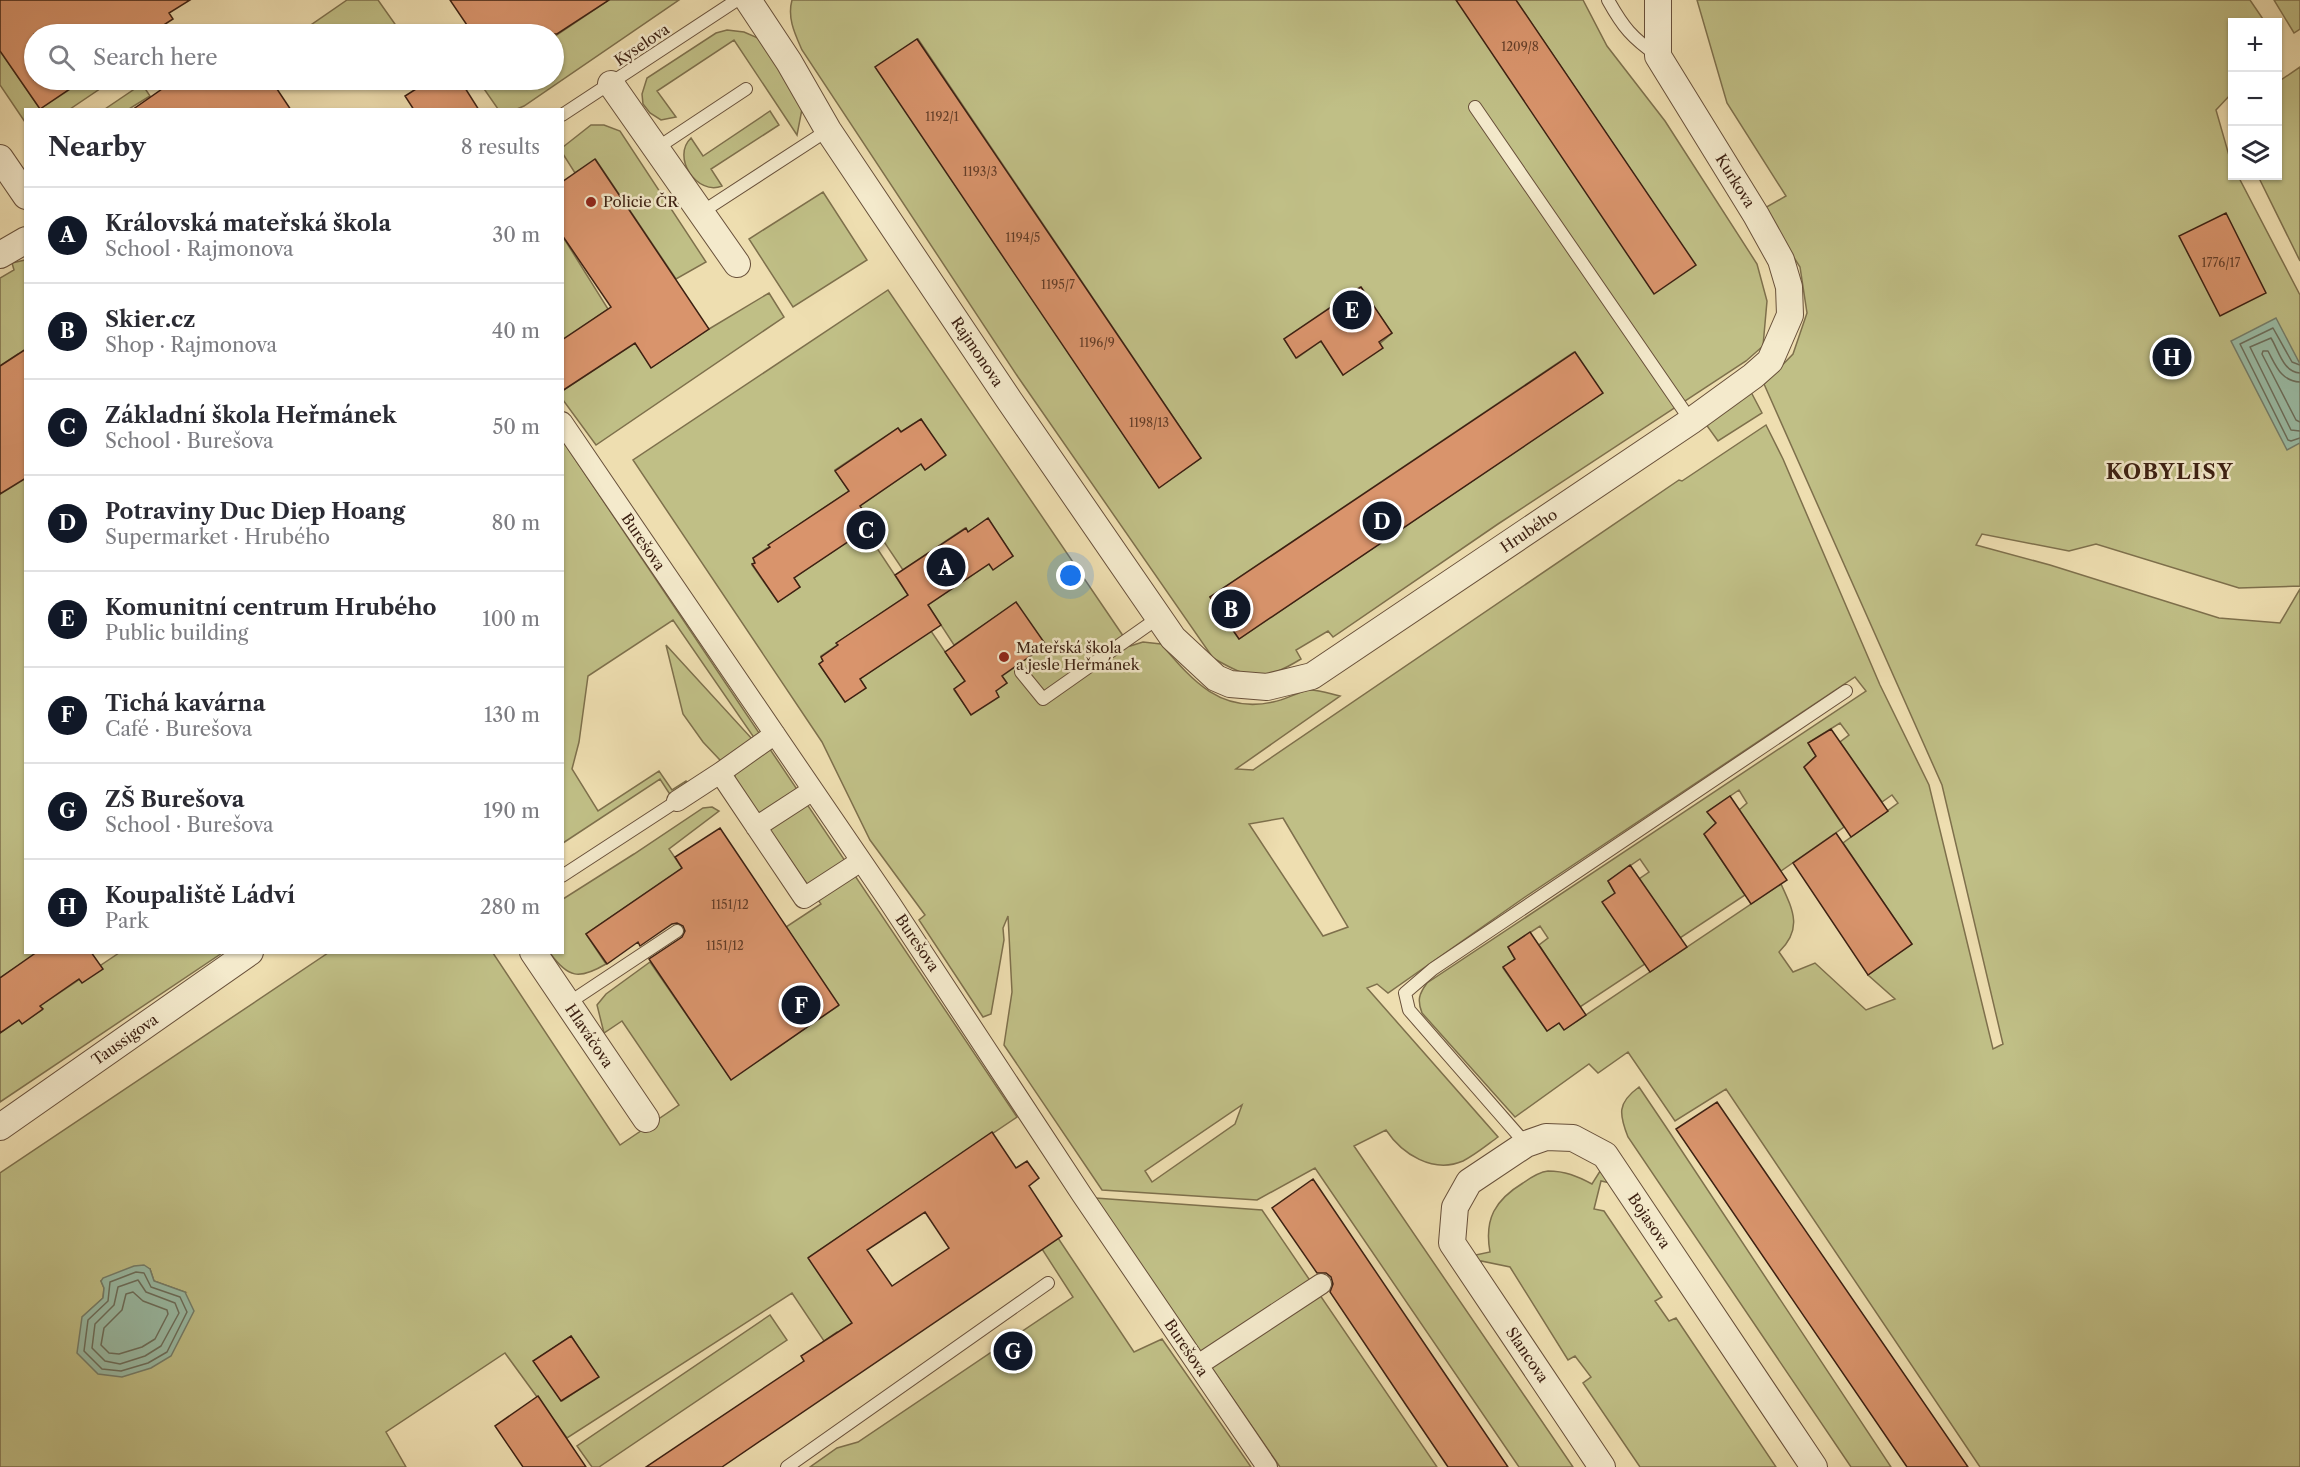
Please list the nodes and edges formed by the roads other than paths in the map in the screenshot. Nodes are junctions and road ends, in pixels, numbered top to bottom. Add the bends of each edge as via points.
1 (737, 0) edge
2 (748, 0) edge
3 (1608, 0) edge
4 (1658, 0) edge
5 (1658, 56) junction
6 (611, 84) junction
7 (746, 89) dead end
8 (1475, 107) dead end
9 (564, 114) edge
10 (828, 130) junction
11 (657, 148) junction
12 (0, 158) edge
13 (24, 193) edge
14 (702, 212) junction
15 (24, 241) edge
16 (0, 255) edge
17 (737, 264) dead end
18 (1790, 315) joint
19 (1691, 421) junction
20 (564, 425) edge
21 (1158, 618) junction
22 (1021, 672) dead end
23 (1230, 684) joint
24 (1846, 692) dead end
25 (775, 734) junction
26 (720, 773) junction
27 (813, 790) junction
28 (677, 801) joint
29 (756, 827) junction
30 (861, 861) junction
31 (564, 875) edge
32 (677, 931) dead end
33 (247, 954) edge
34 (534, 954) edge
35 (567, 1004) junction
36 (646, 1119) dead end
37 (0, 1127) edge
38 (1526, 1144) junction
39 (1452, 1243) joint
40 (1048, 1283) dead end
41 (1321, 1284) dead end
42 (1198, 1365) junction
43 (787, 1467) edge
44 (1267, 1467) edge
45 (1602, 1467) edge
46 (1814, 1467) edge

1 - 6 lane, Kyselova
2 - 10 street, Rajmonova
3 - 5 lane, Kurkova via 1636,41
4 - 5 street
5 - 18 street, Kurkova via 1781,260 1789,287
6 - 9 lane, Kyselova
6 - 11 street
7 - 11 lane
8 - 19 lane
10 - 14 lane
10 - 21 street, Rajmonova
11 - 14 street
12 - 13 street
14 - 17 street
15 - 16 street
18 - 19 street, Hrubého via 1770,361
19 - 23 street, Hrubého via 1312,676 1267,687
20 - 25 street, Burešova
21 - 22 lane via 1042,699
21 - 23 street, Rajmonova via 1207,670
24 - 38 lane via 1433,969 1405,993 1409,1010
25 - 26 street
25 - 27 street, Burešova
26 - 28 street
26 - 29 street
27 - 29 street
27 - 30 street, Burešova
28 - 31 lane
29 - 30 street via 804,898
30 - 42 street, Burešova
32 - 35 lane
33 - 37 street, Taussigova
34 - 35 street, Hlaváčova
35 - 36 street, Hlaváčova
38 - 39 street, Bojasova via 1469,1182 1455,1207
38 - 46 street, Bojasova via 1546,1137 1573,1138 1605,1155
39 - 45 street, Slancova
40 - 43 lane
41 - 42 street
42 - 44 street, Burešova

